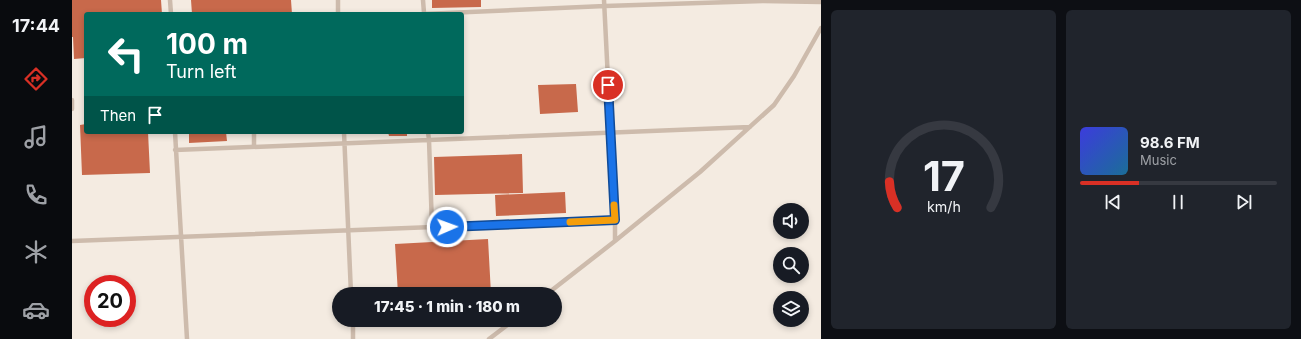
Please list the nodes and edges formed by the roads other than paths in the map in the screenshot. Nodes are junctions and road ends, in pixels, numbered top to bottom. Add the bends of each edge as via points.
1 (170, 0) edge
2 (338, 0) edge
3 (423, 0) edge
4 (604, 0) edge
5 (763, 1) edge
6 (821, 2) edge
7 (605, 6) junction
8 (171, 12) edge
9 (338, 12) edge
10 (424, 12) edge
11 (464, 12) edge
12 (821, 28) edge
13 (72, 100) edge
14 (72, 109) edge
15 (750, 127) junction
16 (610, 133) junction
17 (175, 134) edge
18 (254, 134) edge
19 (344, 134) edge
20 (428, 134) edge
21 (429, 140) junction
22 (344, 143) junction
23 (254, 147) junction
24 (175, 150) junction
25 (615, 220) junction
26 (432, 227) junction
27 (348, 230) junction
28 (181, 237) junction
29 (72, 241) edge
30 (615, 241) junction
31 (351, 287) edge
32 (556, 287) edge
33 (352, 327) edge
34 (505, 327) edge
35 (187, 339) edge
36 (353, 339) edge
37 (489, 339) edge

1 - 8 lane
2 - 9 lane
3 - 10 lane
4 - 7 lane
5 - 6 lane
5 - 7 lane
7 - 11 lane
7 - 16 lane
12 - 15 lane via 774,105
13 - 14 lane
15 - 16 lane
15 - 30 lane via 700,172
16 - 21 lane
16 - 25 lane
17 - 24 lane
18 - 23 lane
19 - 22 lane
20 - 21 lane
21 - 22 lane
21 - 26 lane
22 - 23 lane
22 - 27 lane
23 - 24 lane
24 - 28 lane
25 - 26 lane
25 - 30 lane
26 - 27 lane
27 - 28 lane
27 - 31 lane
28 - 29 lane
28 - 35 lane
30 - 32 lane
33 - 36 lane
34 - 37 lane

